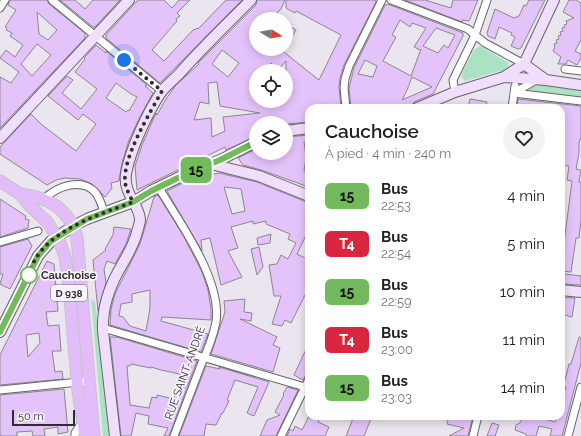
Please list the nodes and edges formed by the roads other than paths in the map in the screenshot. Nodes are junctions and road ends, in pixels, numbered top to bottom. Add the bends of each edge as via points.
1 (5, 0) edge
2 (52, 0) edge
3 (129, 0) edge
4 (251, 0) edge
5 (382, 0) edge
6 (391, 0) edge
7 (488, 0) edge
8 (554, 0) edge
9 (0, 8) edge
10 (475, 35) junction
11 (95, 37) junction
12 (524, 64) junction
13 (565, 69) dead end
14 (581, 71) edge
15 (504, 77) junction
16 (541, 80) junction
17 (581, 86) edge
18 (514, 90) junction
19 (162, 91) junction
20 (455, 92) junction
21 (581, 101) edge
22 (346, 104) edge
23 (426, 104) edge
24 (512, 104) edge
25 (305, 129) edge
26 (293, 130) edge
27 (0, 138) edge
28 (249, 145) edge
29 (211, 164) junction
30 (0, 182) edge
31 (159, 188) junction
32 (20, 194) junction
33 (305, 194) edge
34 (44, 199) junction
35 (133, 202) junction
36 (104, 212) junction
37 (38, 231) dead end
38 (65, 231) junction
39 (0, 242) edge
40 (565, 290) edge
41 (581, 292) edge
42 (103, 328) junction
43 (0, 332) edge
44 (204, 357) junction
45 (89, 381) junction
46 (77, 382) junction
47 (305, 387) joint
48 (581, 387) edge
49 (0, 390) edge
50 (477, 420) edge
51 (78, 435) edge
52 (94, 436) edge
53 (115, 436) edge
54 (174, 436) edge
55 (281, 436) edge
56 (473, 436) edge
57 (568, 436) edge

1 - 9 street
2 - 11 street
3 - 11 street
4 - 19 street
5 - 22 street via 349,66 344,88
6 - 10 street via 468,29
7 - 10 street
8 - 12 street
10 - 12 street
10 - 20 street via 452,80
11 - 19 street
11 - 27 street
12 - 15 street
12 - 16 street
13 - 14 street
15 - 16 street
15 - 20 street
16 - 17 street
16 - 18 street
18 - 21 street
18 - 24 street
19 - 35 street via 145,121 128,162 125,180
20 - 23 street
25 - 26 street
28 - 29 street
29 - 31 street
29 - 33 street via 259,176
30 - 32 main road, D 938
31 - 35 street
31 - 44 street, RUE SAINT-ANDRÉ via 208,272 211,282 216,323
32 - 34 main road, D 938
32 - 38 main road, D 938 via 48,223
34 - 36 street via 61,187 83,186 95,193
34 - 38 main road, D 938 via 62,211
35 - 36 street
35 - 42 street via 140,220 127,257 111,288 103,315
36 - 38 street
37 - 39 street
38 - 43 street via 38,256
38 - 45 main road, D 938 via 77,237
38 - 46 main road, D 938 via 65,257
40 - 41 street
42 - 44 street
42 - 53 street
44 - 47 street
44 - 54 street, RUE SAINT-ANDRÉ
45 - 46 street
45 - 52 main road, D 938
46 - 49 street
46 - 51 main road, D 938 via 83,420
47 - 55 street
48 - 57 street
50 - 56 street

